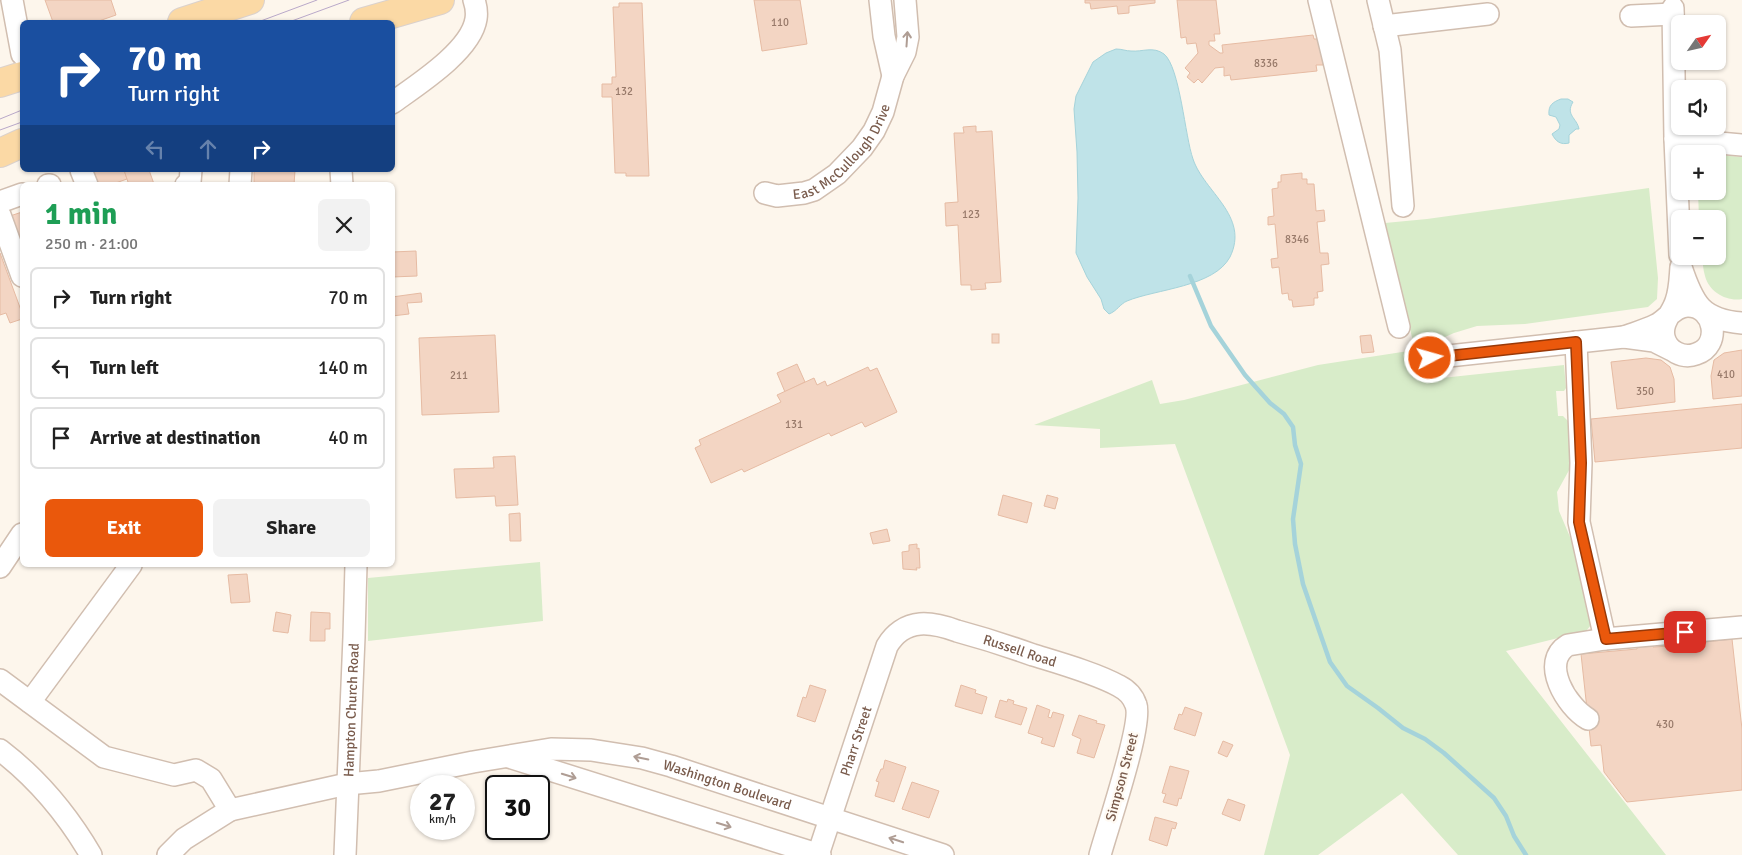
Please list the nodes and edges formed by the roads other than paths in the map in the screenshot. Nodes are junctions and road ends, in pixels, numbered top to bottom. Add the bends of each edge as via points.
1 (12, 0) edge
2 (250, 0) edge
3 (440, 0) edge
4 (474, 0) edge
5 (880, 0) edge
6 (905, 0) edge
7 (1319, 0) edge
8 (1378, 0) edge
9 (1673, 6) edge
10 (1488, 14) dead end
11 (1631, 16) dead end
12 (188, 20) edge
13 (371, 20) edge
14 (1384, 26) junction
15 (20, 43) edge
16 (892, 76) junction
17 (20, 77) edge
18 (0, 83) edge
19 (395, 101) edge
20 (1675, 138) junction
21 (20, 144) edge
22 (1742, 145) edge
23 (0, 153) edge
24 (765, 193) dead end
25 (20, 195) edge
26 (0, 202) edge
27 (1403, 206) dead end
28 (1678, 210) edge
29 (0, 215) edge
30 (1680, 265) edge
31 (1682, 265) edge
32 (20, 270) edge
33 (1703, 311) junction
34 (1668, 316) junction
35 (1742, 323) edge
36 (1399, 327) dead end
37 (1742, 328) edge
38 (1624, 337) junction
39 (1576, 342) junction
40 (1706, 348) junction
41 (1672, 350) junction
42 (1430, 358) dead end
43 (20, 537) edge
44 (2, 562) edge
45 (130, 567) edge
46 (356, 567) edge
47 (1742, 627) edge
48 (900, 632) joint
49 (1742, 637) edge
50 (1606, 639) junction
51 (1742, 642) edge
52 (0, 680) edge
53 (1133, 699) joint
54 (30, 702) junction
55 (1588, 719) dead end
56 (0, 750) edge
57 (506, 756) junction
58 (347, 784) junction
59 (230, 810) junction
60 (831, 818) junction
61 (91, 855) edge
62 (168, 855) edge
63 (344, 855) edge
64 (819, 855) edge
65 (942, 855) edge
66 (1100, 855) edge

1 - 15 street
2 - 12 main road
3 - 13 main road
4 - 19 street via 476,17 473,29 457,51 440,68
5 - 16 street, East McCullough Drive
16 -> 6 street, East McCullough Drive via 907,45
7 - 36 street
8 - 14 street
9 - 11 street
9 - 20 street
10 - 14 street
14 - 27 street via 1390,50
16 - 24 street, East McCullough Drive via 883,112 874,131 848,164 814,190 777,196
17 - 18 main road
20 - 22 street
20 - 28 street
21 - 23 main road
25 - 26 street
29 - 32 street
30 - 34 street via 1677,297
31 - 33 street via 1690,292
33 - 34 street via 1685,306
33 - 35 street via 1715,319
33 - 40 street via 1713,328
34 - 38 street via 1656,325
34 - 41 street via 1663,335
37 - 40 street via 1720,336
38 - 39 street
38 - 41 street via 1654,341
39 - 42 street
39 - 50 street via 1581,463 1579,522
40 - 41 street via 1692,356
43 - 44 street
45 - 54 street
46 - 58 street, Hampton Church Road
47 - 50 street
48 - 53 street, Russell Road via 909,626 924,624 976,636 1114,683
48 - 60 street, Pharr Street via 887,646
49 - 51 street
50 - 55 street via 1568,645 1556,656 1555,668 1561,688 1575,709
52 - 54 street
53 - 66 street, Simpson Street via 1138,717
54 - 59 street via 104,757 174,775 196,770 212,779
56 - 61 street via 48,795
57 - 58 street, Washington Boulevard via 379,781
60 -> 57 street, Washington Boulevard via 642,758 566,748
57 -> 64 street, Washington Boulevard
58 - 59 street, Washington Boulevard
58 - 63 street, Hampton Church Road
59 - 62 street, Washington Boulevard via 184,839
60 - 64 street, Pharr Street
65 -> 60 street, Washington Boulevard

